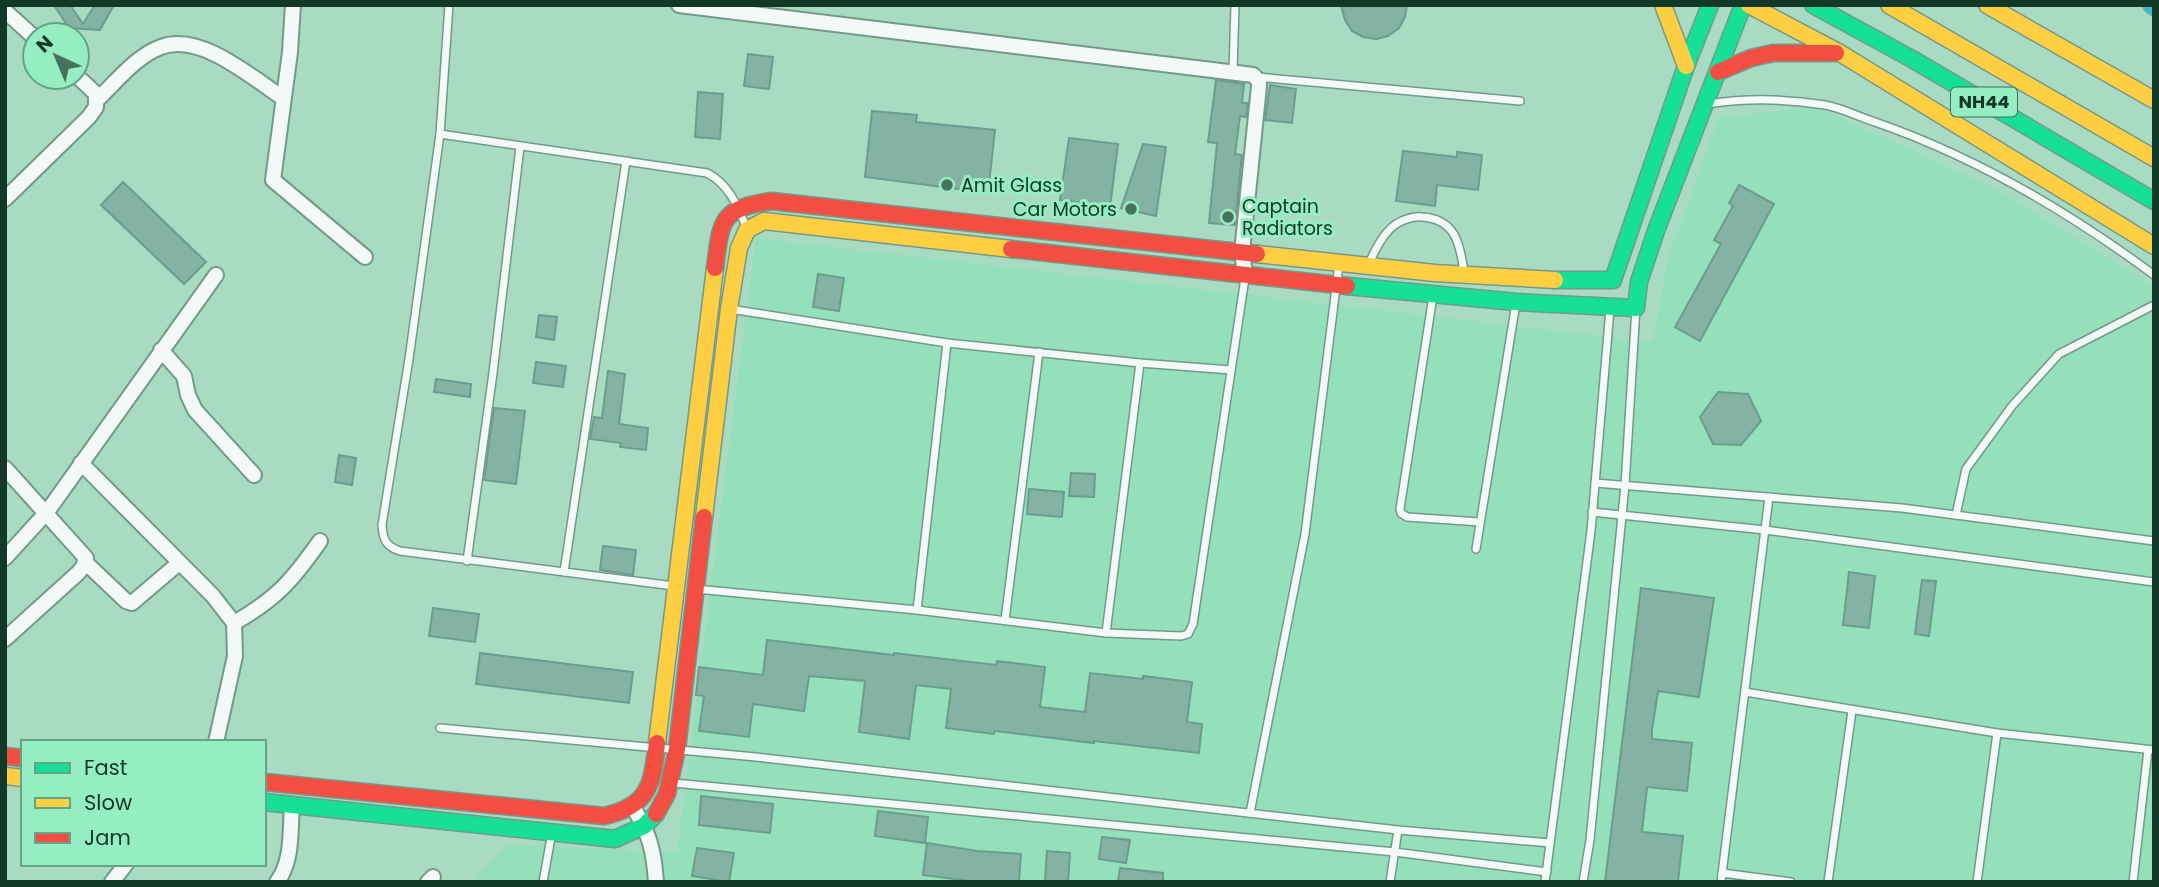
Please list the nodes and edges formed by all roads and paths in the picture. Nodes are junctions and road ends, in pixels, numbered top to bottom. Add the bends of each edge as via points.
1 (293, 5) edge
2 (449, 5) edge
3 (679, 5) edge
4 (1235, 5) edge
5 (1663, 5) edge
6 (1710, 5) edge
7 (1743, 5) edge
8 (1748, 5) edge
9 (1812, 5) edge
10 (1888, 5) edge
11 (1987, 5) edge
12 (5, 11) edge
13 (21, 25) edge
14 (1840, 53) junction
15 (1686, 66) junction
16 (1233, 71) junction
17 (1718, 72) junction
18 (1256, 77) junction
19 (91, 89) edge
20 (283, 97) junction
21 (97, 99) junction
22 (2154, 100) edge
23 (1520, 101) dead end
24 (1706, 104) junction
25 (440, 134) junction
26 (520, 147) junction
27 (2154, 158) edge
28 (626, 161) junction
29 (5, 199) edge
30 (2154, 201) edge
31 (738, 206) junction
32 (747, 230) junction
33 (2154, 246) edge
34 (1242, 252) junction
35 (365, 257) dead end
36 (1339, 263) junction
37 (1367, 266) junction
38 (1435, 273) junction
39 (1245, 274) junction
40 (1464, 274) junction
41 (215, 275) dead end
42 (2154, 275) edge
43 (1613, 281) junction
44 (1639, 282) junction
45 (1337, 285) junction
46 (1433, 294) junction
47 (1516, 302) junction
48 (2154, 304) edge
49 (1610, 306) junction
50 (1636, 308) junction
51 (729, 309) junction
52 (947, 343) junction
53 (161, 350) junction
54 (1039, 352) junction
55 (1140, 363) junction
56 (1231, 370) junction
57 (81, 463) junction
58 (5, 468) edge
59 (254, 475) dead end
60 (1595, 483) junction
61 (1625, 485) junction
62 (1769, 497) junction
63 (47, 512) junction
64 (1592, 512) junction
65 (1622, 515) junction
66 (1956, 515) junction
67 (1480, 522) junction
68 (1765, 530) junction
69 (320, 541) dead end
70 (2154, 541) edge
71 (1476, 549) dead end
72 (5, 558) edge
73 (467, 561) junction
74 (85, 562) junction
75 (180, 563) junction
76 (564, 572) junction
77 (2154, 582) edge
78 (676, 586) junction
79 (696, 589) junction
80 (917, 610) junction
81 (1005, 620) junction
82 (234, 623) junction
83 (1106, 633) junction
84 (5, 639) edge
85 (1745, 692) junction
86 (1852, 711) junction
87 (440, 728) dead end
88 (1997, 733) junction
89 (216, 740) edge
90 (656, 747) junction
91 (677, 749) junction
92 (2151, 750) edge
93 (652, 781) junction
94 (266, 782) edge
95 (672, 783) junction
96 (266, 803) edge
97 (292, 805) junction
98 (632, 806) junction
99 (1250, 813) junction
100 (646, 826) junction
101 (1398, 830) junction
102 (552, 832) junction
103 (1550, 844) junction
104 (1395, 852) junction
105 (124, 866) edge
106 (1547, 872) junction
107 (1722, 873) junction
108 (112, 882) edge
109 (277, 882) edge
110 (543, 882) edge
111 (656, 882) edge
112 (1390, 882) edge
113 (1545, 882) edge
114 (1583, 882) edge
115 (1721, 882) edge
116 (1791, 882) edge
117 (1828, 882) edge
118 (1977, 882) edge
119 (2133, 882) edge

1 - 20 street
2 - 25 lane
3 - 16 street
4 - 16 lane
5 - 15 main road
6 - 15 main road
7 - 17 main road
8 - 14 main road
9 - 30 main road, NH44
10 - 27 main road, NH44
11 - 22 main road
12 - 13 street
14 - 17 main road via 1773,53
14 - 33 main road
15 - 43 main road
16 - 18 street
17 - 24 main road
18 - 23 lane
18 - 34 street via 1259,86
19 - 21 street
20 - 21 street via 221,57 179,43 146,55
20 - 35 street via 274,180
21 - 29 street via 89,117
24 - 42 lane via 1733,100 1826,106 1910,134 2071,216
24 - 44 main road via 1686,147
25 - 26 lane
25 - 73 lane via 383,534 390,548
26 - 28 lane
26 - 73 lane
28 - 31 lane via 706,173 724,185
28 - 76 lane
31 - 32 lane
31 - 34 main road via 771,201
31 - 78 main road via 725,217 718,244
32 - 39 main road via 764,220
32 - 51 main road via 739,248
34 - 36 main road
34 - 39 street
36 - 37 main road
36 - 45 lane
37 - 38 main road
37 - 40 lane via 1378,243 1396,225 1415,216 1437,218 1452,230 1461,249
38 - 40 main road
38 - 46 lane
39 - 45 main road
39 - 56 lane
40 - 43 main road
41 - 53 street
43 - 44 main road
43 - 49 main road
44 - 50 main road
45 - 46 main road
45 - 99 lane via 1304,534
46 - 47 main road
46 - 67 lane via 1400,509 1407,517
47 - 49 main road
47 - 67 lane
48 - 66 lane via 2059,354 2012,406 1966,468
49 - 50 main road
49 - 60 lane
50 - 61 lane
51 - 52 lane
51 - 79 main road
52 - 54 lane
52 - 80 lane
53 - 57 street
53 - 59 street via 184,376 195,411
54 - 55 lane
54 - 81 lane
55 - 56 lane
55 - 83 lane
56 - 83 lane via 1191,630 1181,636
57 - 63 street
57 - 75 street
58 - 63 street
60 - 61 lane
60 - 64 lane
61 - 62 lane
61 - 65 lane
62 - 66 lane
62 - 68 lane
63 - 72 street
63 - 74 street via 84,554
64 - 65 lane
64 - 103 lane
65 - 68 lane
65 - 114 lane
66 - 70 lane
67 - 71 lane
68 - 77 lane
68 - 85 lane
69 - 82 street via 278,594
73 - 76 lane
74 - 75 street via 132,603
74 - 84 street
75 - 82 street
76 - 78 lane
78 - 79 lane
78 - 90 main road
79 - 80 lane
79 - 91 main road
80 - 81 lane
81 - 83 lane
82 - 89 street via 234,656
85 - 86 lane
85 - 107 lane
86 - 88 lane
86 - 117 lane
87 - 90 lane
88 - 92 lane
88 - 118 lane
90 - 91 lane
90 - 93 main road
91 - 95 main road
91 - 99 lane
92 - 119 lane
93 - 95 lane
93 - 98 main road
94 - 98 main road via 604,816
95 - 100 main road via 661,810
95 - 104 lane
96 - 97 main road
97 - 102 main road
97 - 109 street via 288,859
98 - 100 street
99 - 101 lane
100 - 102 main road via 615,839
100 - 111 street
101 - 103 lane
101 - 104 lane
102 - 110 lane
103 - 106 lane
104 - 106 lane
104 - 112 lane
105 - 108 street
106 - 113 lane
107 - 115 lane
107 - 116 lane

